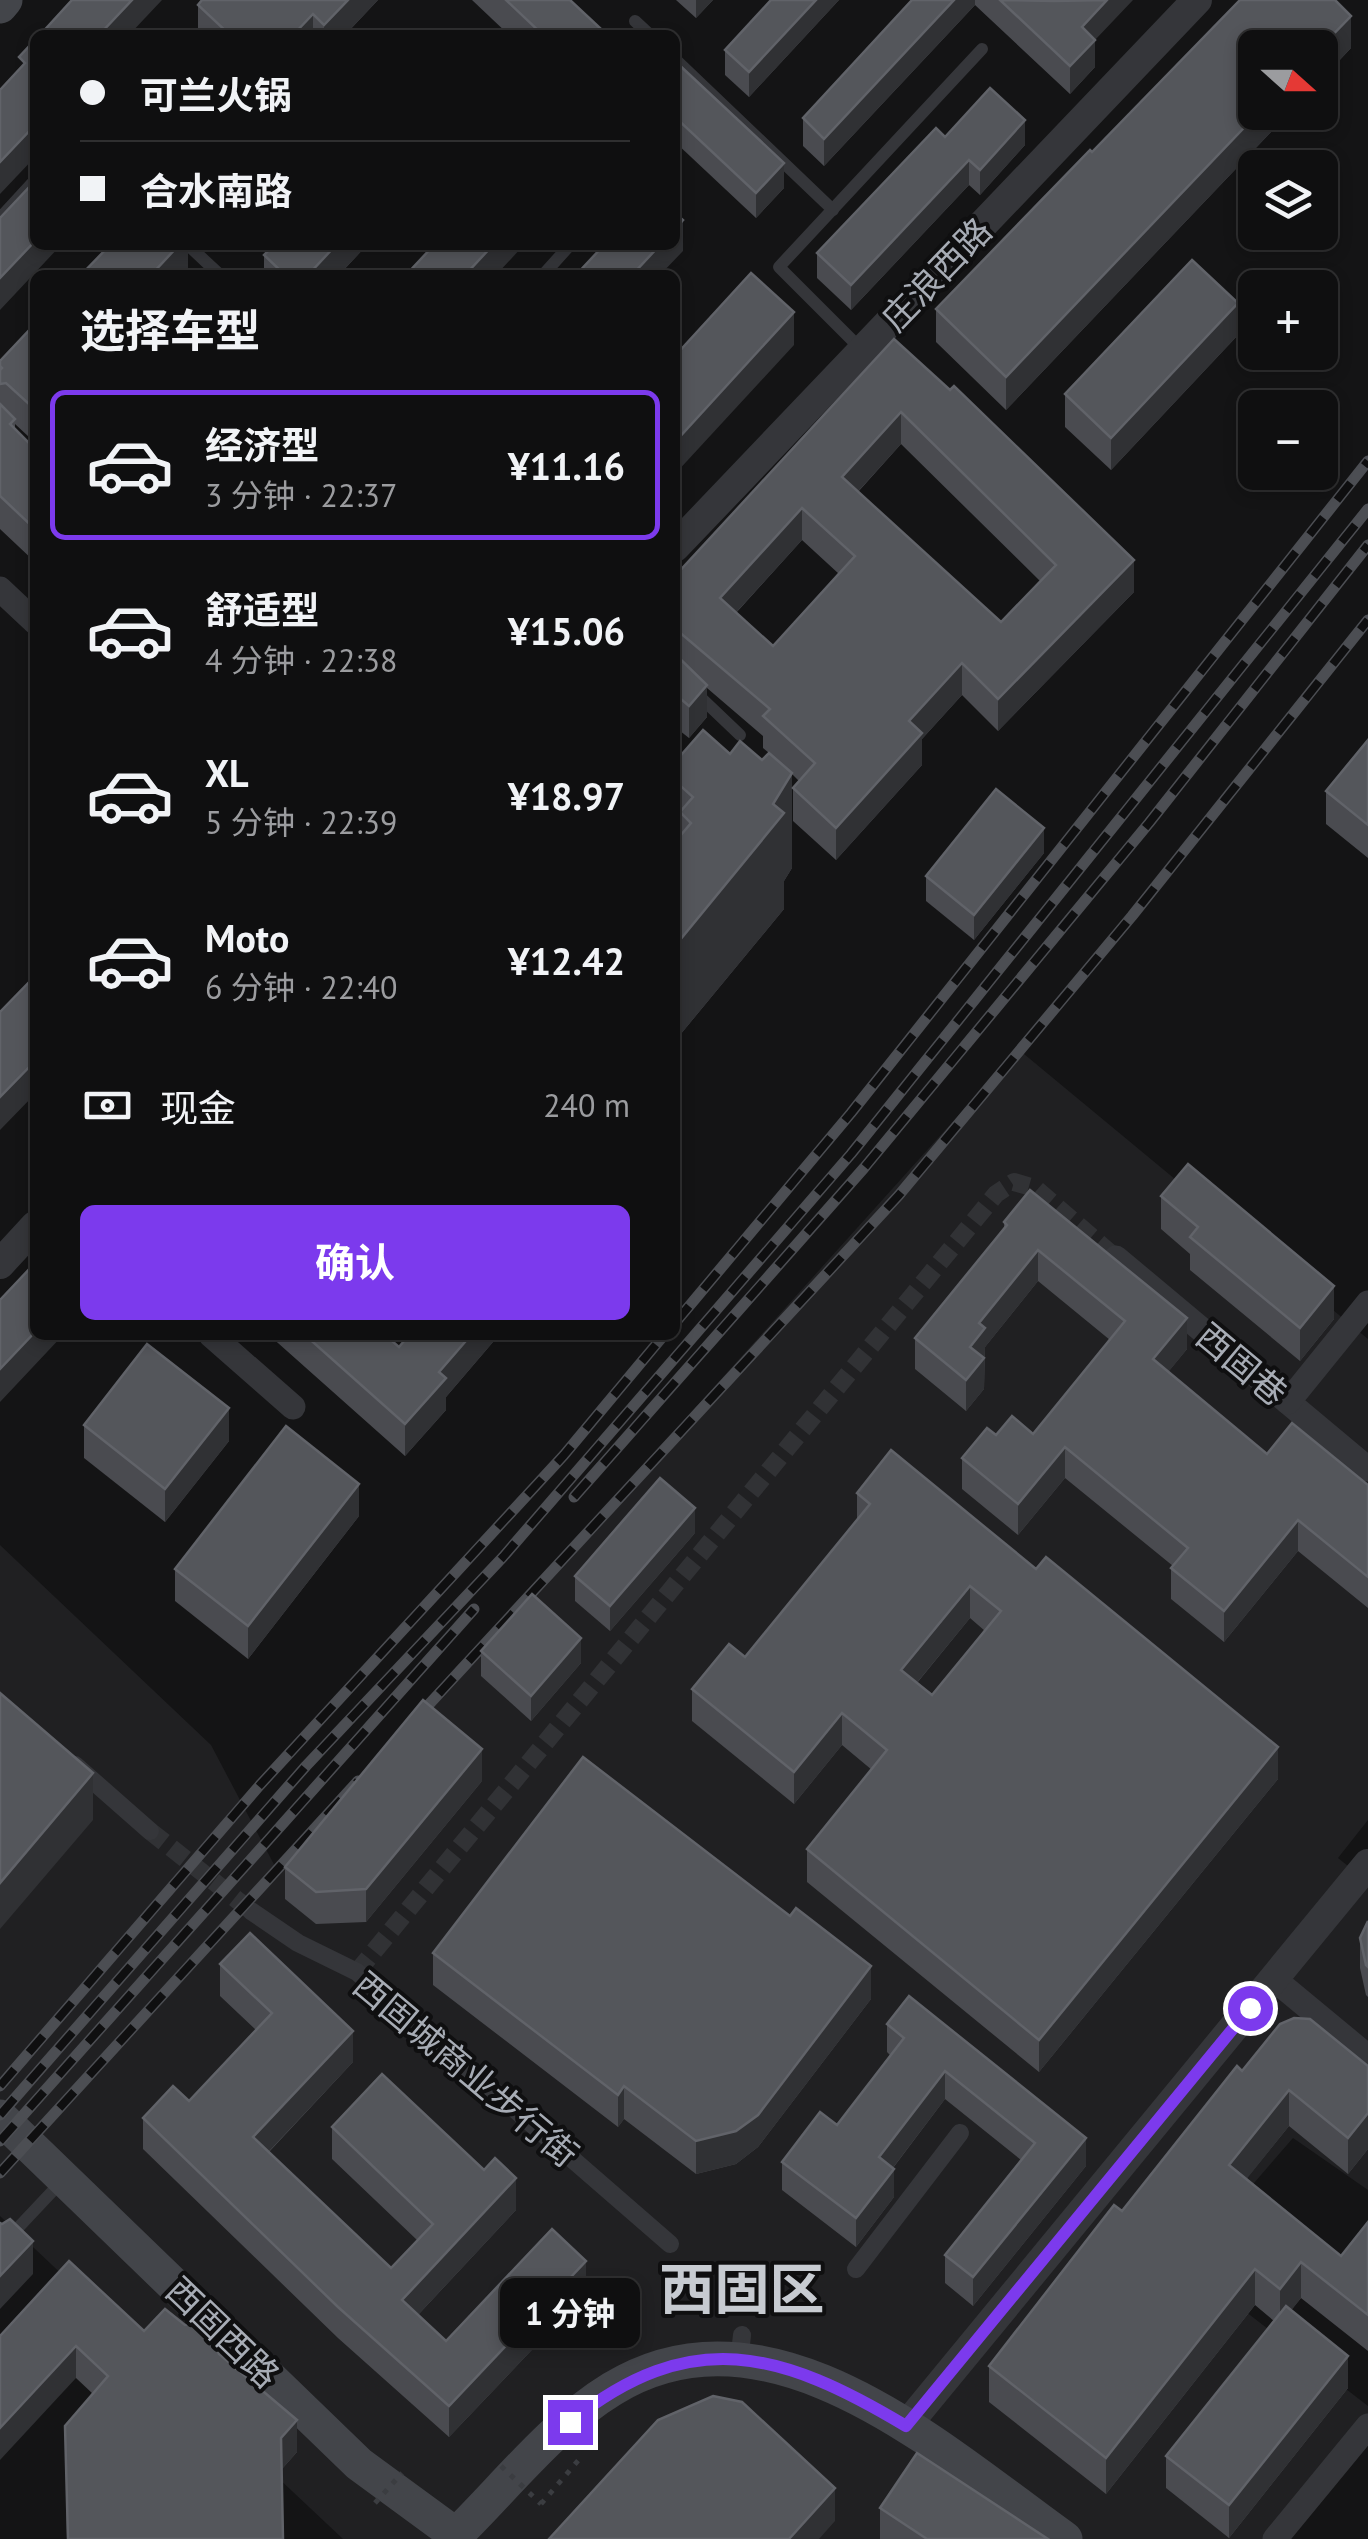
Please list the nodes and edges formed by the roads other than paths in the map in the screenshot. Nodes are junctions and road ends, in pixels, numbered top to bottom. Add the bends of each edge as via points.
1 (1197, 0) edge
2 (635, 21) dead end
3 (645, 30) edge
4 (982, 49) dead end
5 (680, 64) edge
6 (30, 185) edge
7 (832, 210) junction
8 (0, 218) edge
9 (193, 250) edge
10 (566, 250) edge
11 (215, 270) edge
12 (548, 270) edge
13 (862, 351) junction
14 (680, 542) edge
15 (0, 588) edge
16 (30, 617) edge
17 (680, 678) edge
18 (740, 735) dead end
19 (30, 1231) edge
20 (1116, 1258) tunnel mouth
21 (0, 1264) edge
22 (1368, 1302) edge
23 (218, 1340) edge
24 (1288, 1402) junction
25 (293, 1407) dead end
26 (1368, 1469) edge
27 (60, 1752) edge
28 (150, 1831) tunnel mouth
29 (1368, 1864) edge
30 (251, 1910) tunnel mouth
31 (1274, 1979) junction
32 (1368, 2057) edge
33 (0, 2116) edge
34 (960, 2133) dead end
35 (65, 2178) junction
36 (670, 2244) dead end
37 (0, 2246) edge
38 (856, 2269) dead end
39 (906, 2426) junction
40 (1368, 2426) edge
41 (454, 2537) edge
42 (1065, 2539) edge
43 (1275, 2539) edge

1 - 13 street, 庄浪西路
2 - 3 lane
4 - 7 lane
5 - 7 lane
6 - 8 lane
7 - 13 lane via 780,268
9 - 11 lane
10 - 12 lane
13 - 14 street, 庄浪西路
15 - 16 street
17 - 18 lane
19 - 21 street
20 - 24 street, 西固巷
22 - 24 street
23 - 25 street
24 - 26 street, 西固巷
27 - 28 street
29 - 31 street
30 - 36 street, 西固城商业步行街 via 357,1972
31 - 32 street
31 - 39 street
33 - 35 main road, 西固西路
34 - 38 street
35 - 37 lane
35 - 41 main road, 西固西路 via 359,2464
39 - 41 main road via 813,2376 740,2348 666,2365 612,2388 570,2422
39 - 42 main road
40 - 43 street

